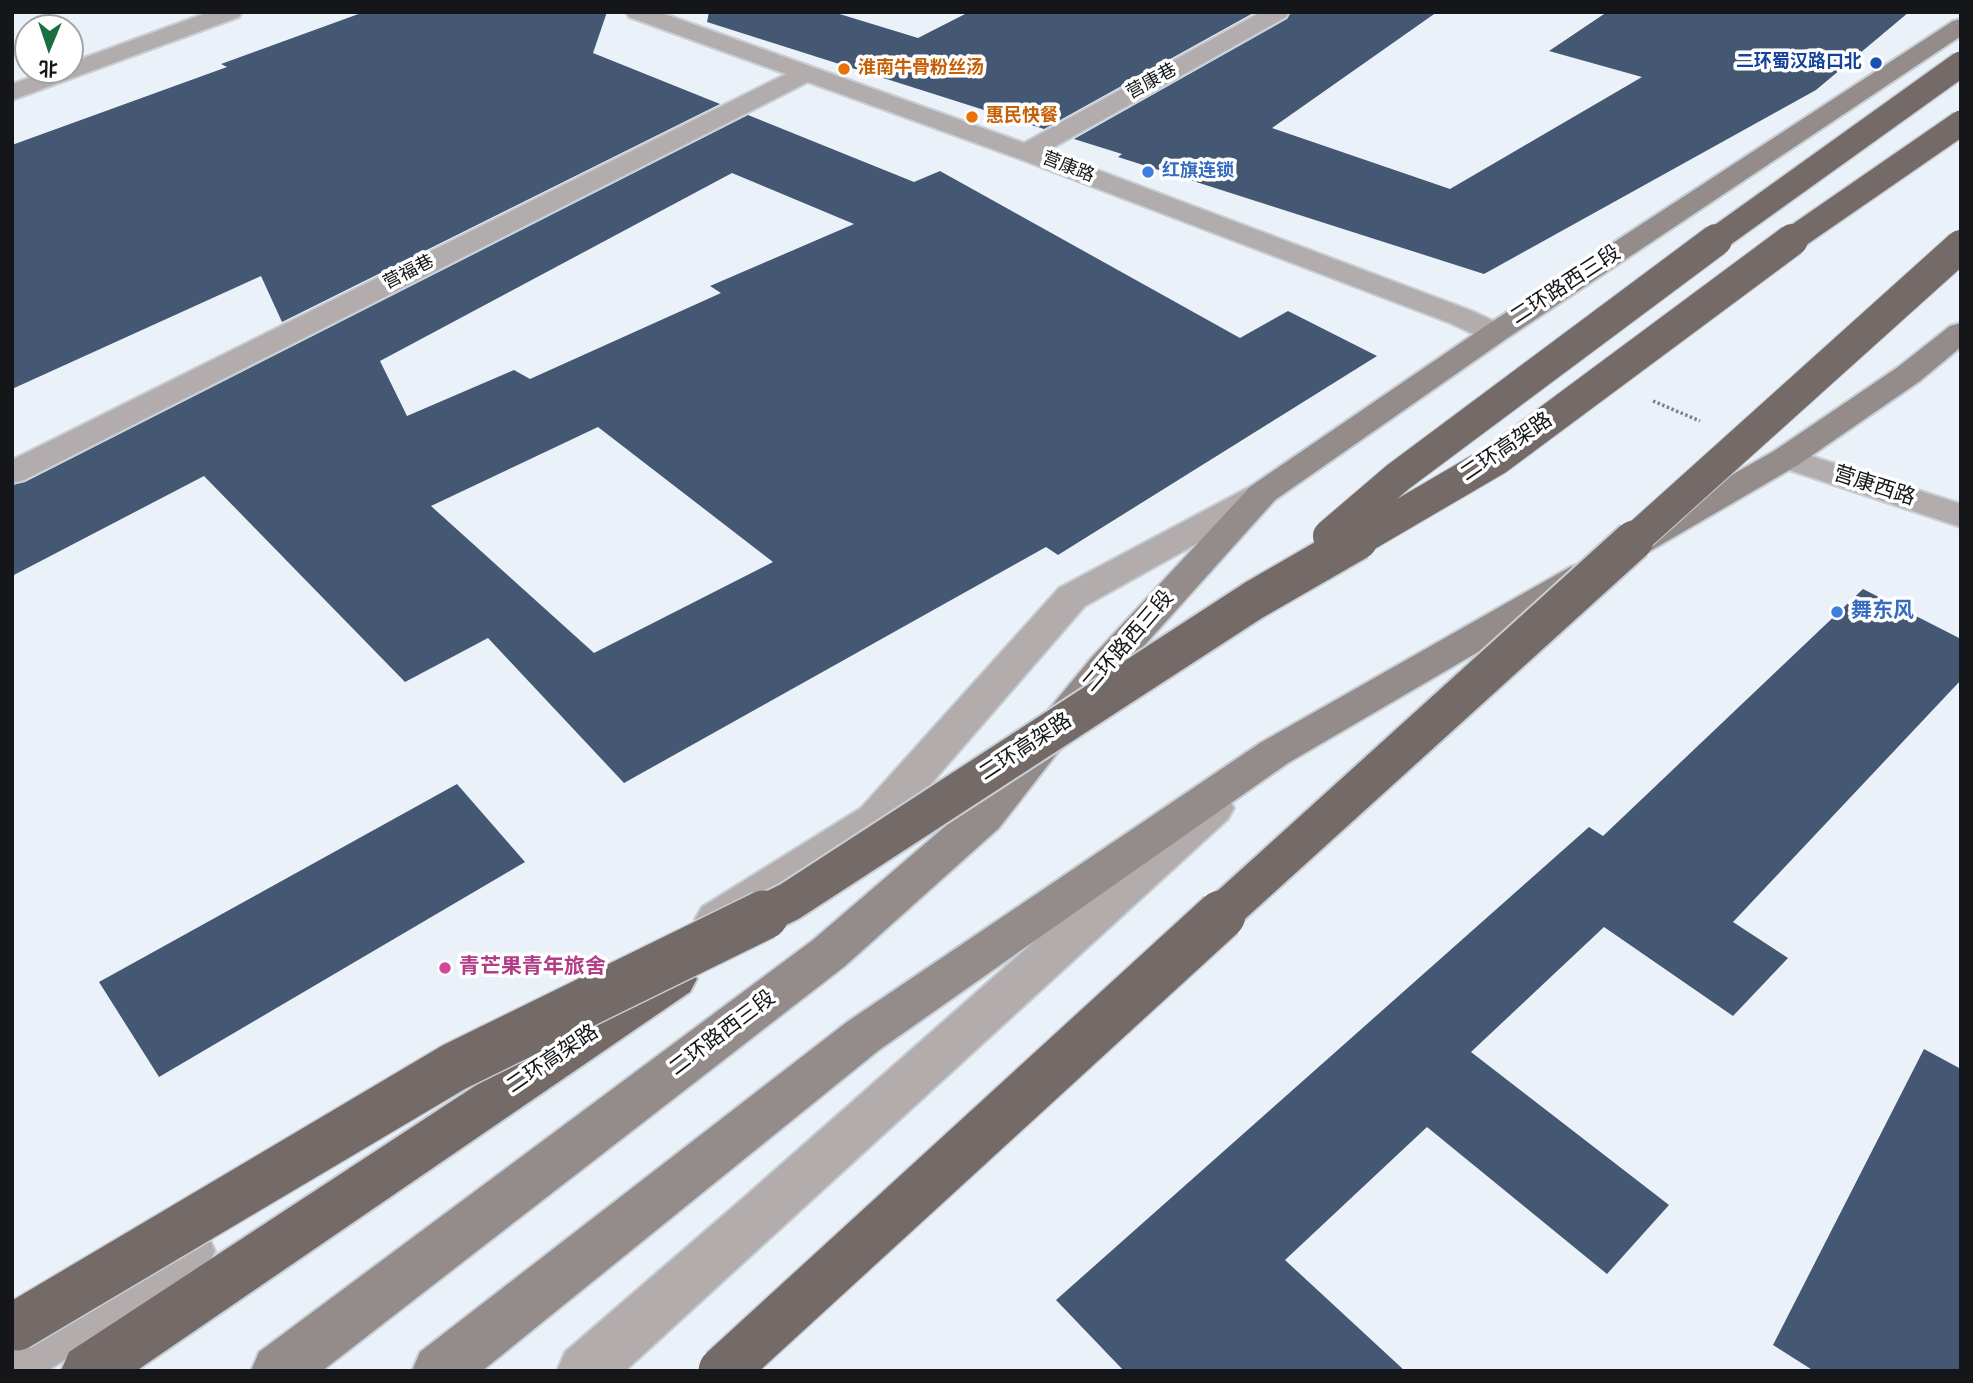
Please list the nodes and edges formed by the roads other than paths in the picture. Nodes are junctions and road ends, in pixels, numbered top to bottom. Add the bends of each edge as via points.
1 (231, 12) edge
2 (637, 12) edge
3 (1278, 12) edge
4 (1961, 26) edge
5 (1961, 64) edge
6 (806, 73) junction
7 (12, 93) edge
8 (1961, 123) edge
9 (1026, 152) junction
10 (1961, 246) edge
11 (1961, 332) edge
12 (1495, 333) junction
13 (1786, 458) junction
14 (12, 473) edge
15 (1263, 493) junction
16 (1961, 516) edge
17 (1254, 600) junction
18 (1274, 753) junction
19 (789, 902) junction
20 (12, 1330) edge
21 (12, 1362) edge
22 (88, 1371) edge
23 (278, 1371) edge
24 (439, 1371) edge
25 (583, 1371) edge
26 (723, 1371) edge

1 - 7 street
2 - 6 street, 营康路
3 - 9 street, 营康巷
4 - 12 main road, 二环路西三段
5 - 17 highway, bridge via 1398,477
6 - 9 street, 营康路
6 - 14 street, 营福巷
8 - 17 highway, 二环高架路, bridge via 1789,242 1497,459
9 - 12 street, 营康路
10 - 26 highway, bridge via 1424,729
11 - 13 main road via 1909,374
12 - 15 main road, 二环路西三段
13 - 16 street, 营康西路
13 - 18 main road
15 - 21 street via 1072,597 876,819
15 - 23 main road, 二环路西三段 via 1105,666 984,817 830,953
17 - 19 highway, 二环高架路, bridge
18 - 24 main road via 863,1036
18 - 25 street
19 - 20 highway, bridge via 454,1067
19 - 22 highway, 二环高架路, bridge

